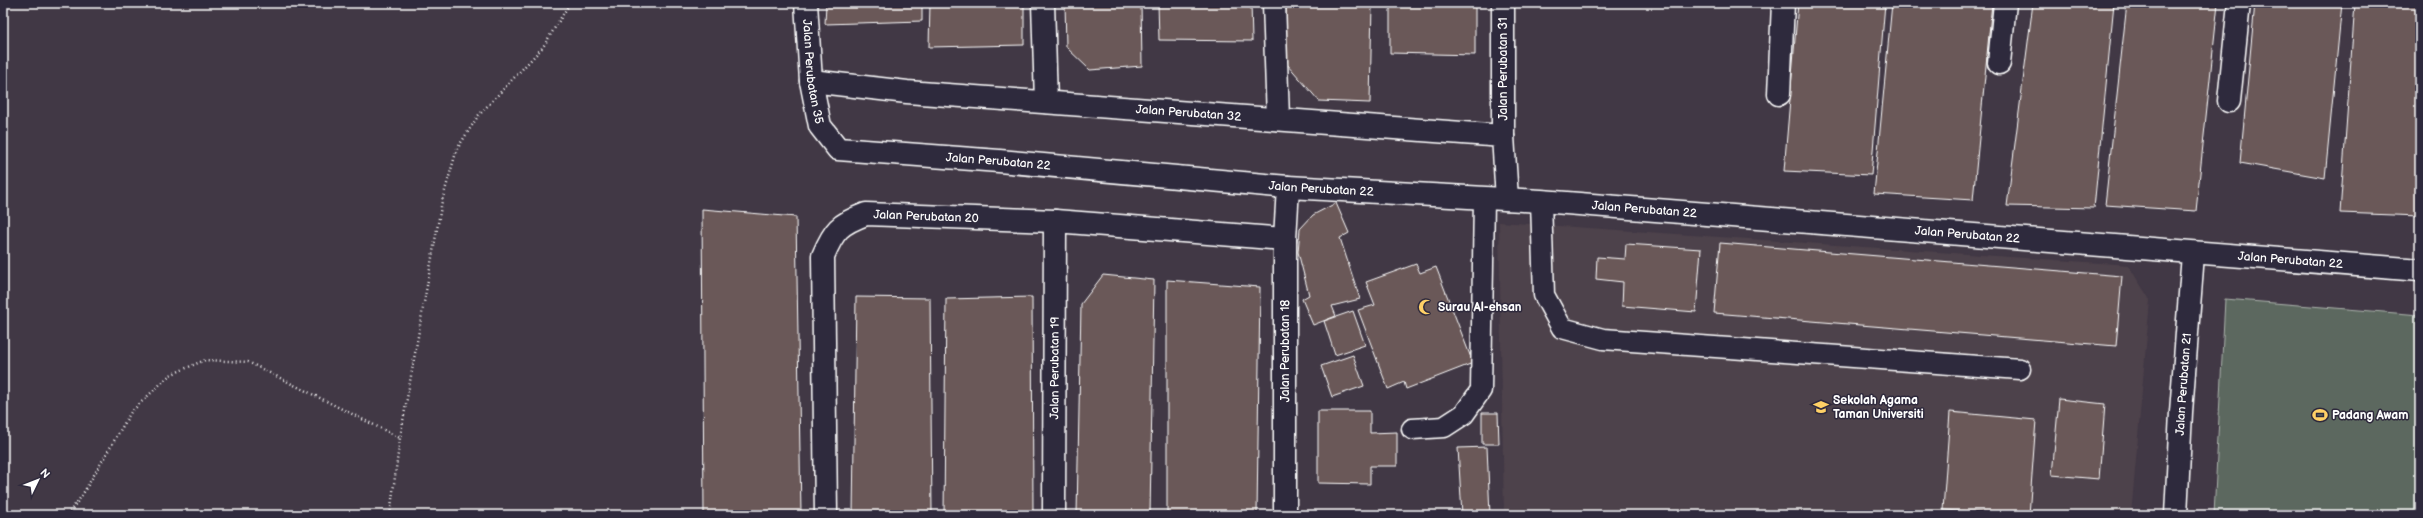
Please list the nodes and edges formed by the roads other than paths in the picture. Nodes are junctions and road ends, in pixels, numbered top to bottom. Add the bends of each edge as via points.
1 (806, 3) edge
2 (1043, 3) edge
3 (1274, 3) edge
4 (1503, 3) edge
5 (1783, 3) edge
6 (2005, 3) edge
7 (2239, 3) edge
8 (1999, 63) dead end
9 (811, 81) junction
10 (1779, 94) dead end
11 (2229, 101) dead end
12 (1046, 102) junction
13 (1278, 119) junction
14 (1503, 136) junction
15 (869, 153) joint
16 (1288, 187) junction
17 (1484, 199) junction
18 (1507, 199) junction
19 (1541, 201) junction
20 (1055, 221) junction
21 (1284, 239) junction
22 (2193, 254) junction
23 (2420, 270) edge
24 (2020, 369) dead end
25 (1412, 429) dead end
26 (826, 515) edge
27 (1054, 515) edge
28 (1285, 515) edge
29 (2176, 515) edge

1 - 9 street, Jalan Perubatan 35
2 - 12 street
3 - 13 street
4 - 14 street, Jalan Perubatan 31
5 - 10 street
6 - 8 street
7 - 11 street
9 - 12 street, Jalan Perubatan 32 via 907,92
9 - 15 street, Jalan Perubatan 35 via 820,126 838,149
12 - 13 street, Jalan Perubatan 32
13 - 14 street, Jalan Perubatan 32
14 - 18 street
15 - 16 street, Jalan Perubatan 22 via 999,161
16 - 17 street, Jalan Perubatan 22
16 - 21 street, Jalan Perubatan 18
17 - 18 street, Jalan Perubatan 22
17 - 25 lane via 1481,390 1464,414 1444,427
18 - 19 street, Jalan Perubatan 22
19 - 22 street, Jalan Perubatan 22
19 - 24 lane via 1544,295 1562,328 1603,339
20 - 21 street, Jalan Perubatan 20
20 - 26 street, Jalan Perubatan 20 via 866,214 846,221 831,237 823,256
20 - 27 street, Jalan Perubatan 19
21 - 28 street, Jalan Perubatan 18
22 - 23 street, Jalan Perubatan 22
22 - 29 street, Jalan Perubatan 21

